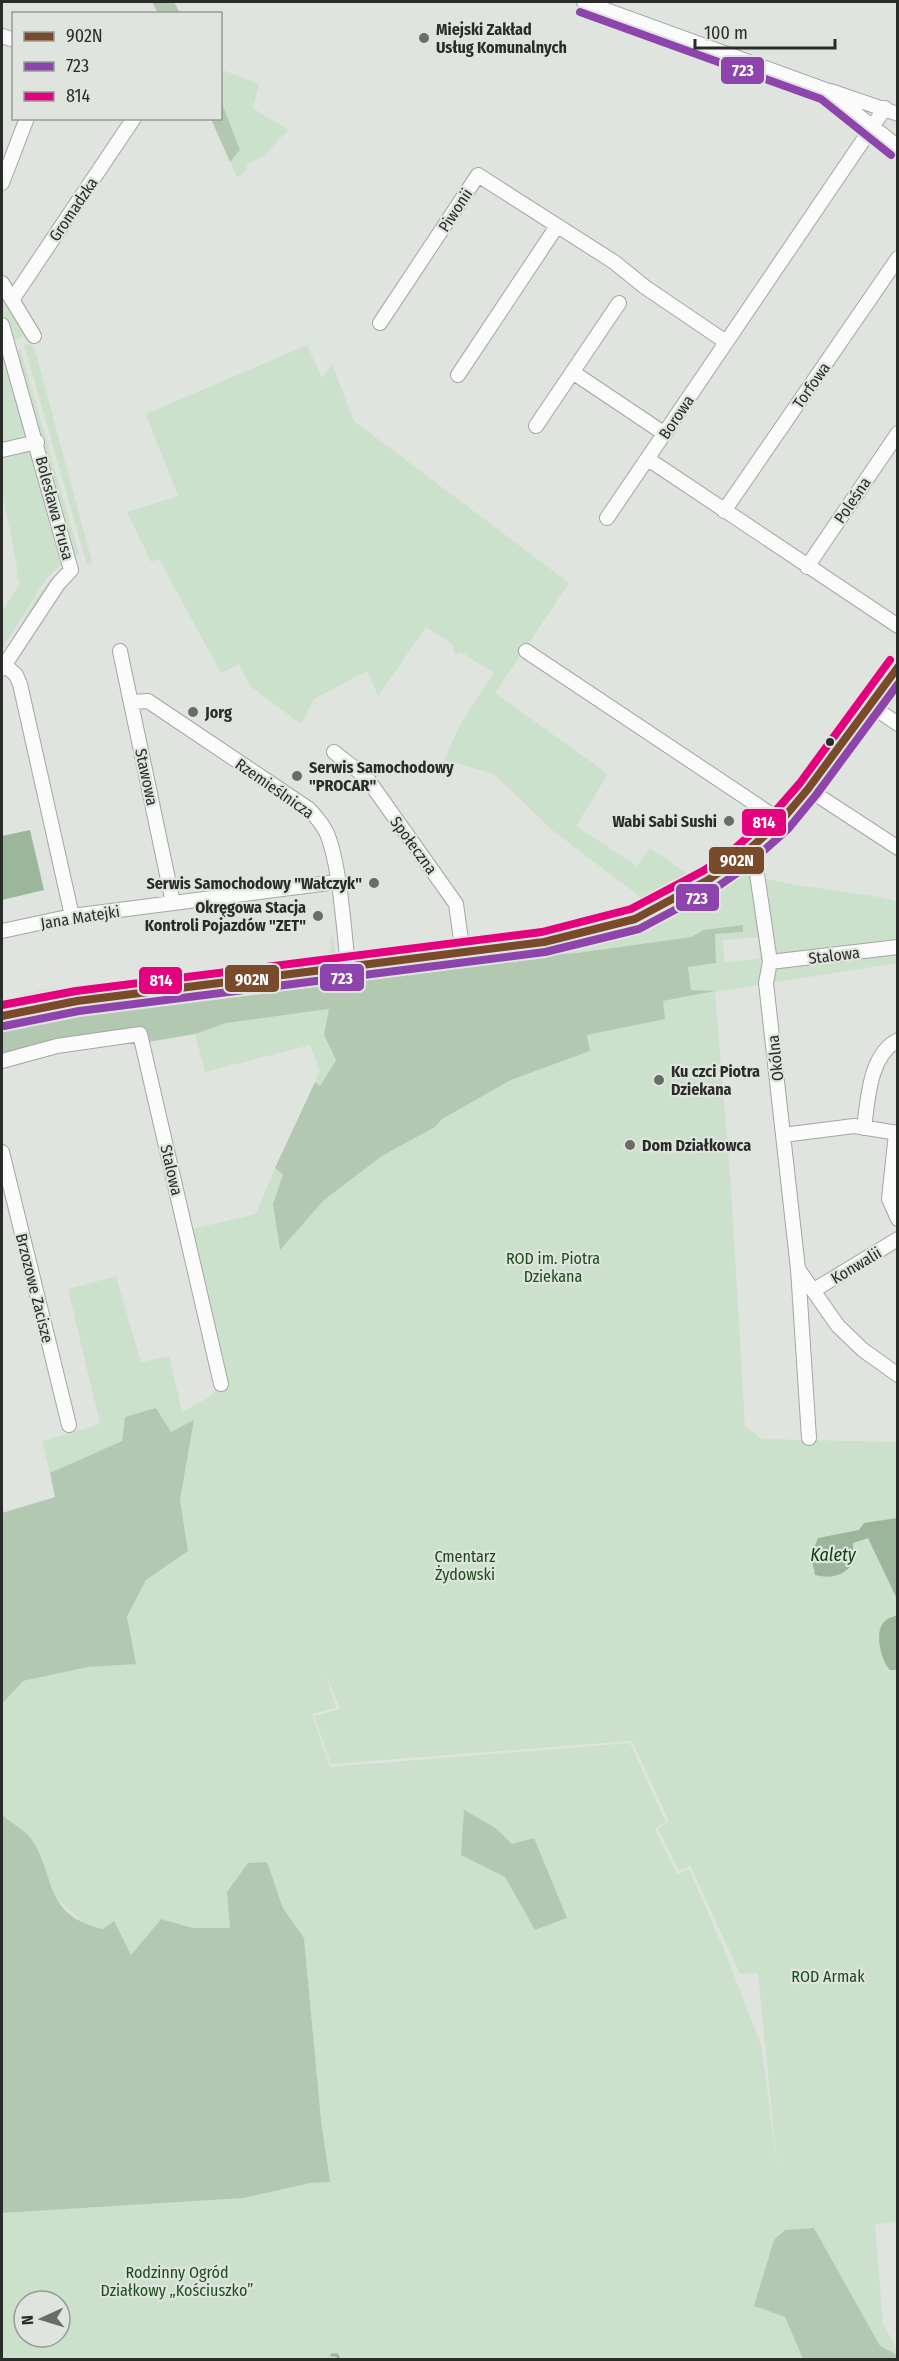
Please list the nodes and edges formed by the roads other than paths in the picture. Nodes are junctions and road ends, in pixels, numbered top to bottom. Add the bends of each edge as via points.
1 (584, 2) edge
2 (826, 90) junction
3 (891, 111) edge
4 (26, 120) edge
5 (133, 120) edge
6 (872, 126) junction
7 (897, 147) edge
8 (2, 183) edge
9 (557, 226) junction
10 (897, 258) edge
11 (2, 284) edge
12 (12, 300) junction
13 (619, 303) dead end
14 (380, 323) dead end
15 (2, 325) edge
16 (34, 336) dead end
17 (726, 342) junction
18 (574, 374) junction
19 (458, 375) dead end
20 (536, 426) dead end
21 (665, 434) junction
22 (897, 434) edge
23 (37, 442) junction
24 (2, 450) edge
25 (648, 459) junction
26 (724, 511) junction
27 (607, 519) dead end
28 (807, 567) junction
29 (897, 626) edge
30 (120, 651) dead end
31 (525, 651) dead end
32 (897, 666) edge
33 (3, 667) edge
34 (133, 702) junction
35 (870, 705) junction
36 (897, 724) edge
37 (334, 752) dead end
38 (808, 789) junction
39 (781, 821) junction
40 (753, 847) junction
41 (897, 848) edge
42 (337, 882) junction
43 (173, 903) junction
44 (72, 916) junction
45 (2, 931) edge
46 (897, 947) edge
47 (463, 954) junction
48 (770, 962) junction
49 (348, 966) junction
50 (2, 1016) edge
51 (897, 1040) edge
52 (2, 1061) edge
53 (864, 1128) junction
54 (897, 1133) edge
55 (783, 1135) junction
56 (2, 1152) edge
57 (897, 1219) edge
58 (897, 1239) edge
59 (798, 1269) junction
60 (814, 1290) junction
61 (897, 1375) edge
62 (221, 1384) dead end
63 (69, 1425) dead end
64 (808, 1438) dead end

1 - 2 street
2 - 3 street
2 - 6 street
3 - 6 street, Borowa
4 - 8 street
5 - 12 street, Gromadzka
6 - 7 street
6 - 17 street, Borowa
9 - 14 street, Piwonii via 478,175
9 - 17 street, Piwonii via 615,261 645,287
9 - 19 street
10 - 26 street, Torfowa
11 - 12 street
12 - 16 street
13 - 18 street
15 - 23 street, Bolesława Prusa
17 - 21 street, Borowa
18 - 20 street
18 - 21 street
21 - 25 street, Borowa
22 - 28 street, Poleśna
23 - 24 street
23 - 33 street, Bolesława Prusa via 71,570
25 - 26 street
25 - 27 street, Borowa
26 - 28 street
28 - 29 street
30 - 34 street, Stawowa
31 - 39 street
32 - 35 street
33 - 44 street, Bolesława Prusa via 16,675 20,684
34 - 42 street, Rzemieślnicza via 148,701 309,809 328,836
34 - 43 street, Stawowa
35 - 36 street
35 - 38 street
37 - 47 street, Społeczna via 366,777 456,904
38 - 39 street
38 - 41 street
39 - 40 street
40 - 47 street via 708,880 635,919 567,938
40 - 48 street, Okólna
42 - 43 street, Jana Matejki
42 - 49 street, Rzemieślnicza
43 - 44 street, Jana Matejki
44 - 45 street, Jana Matejki
46 - 48 street, Stalowa
47 - 49 street
48 - 55 street, Okólna via 766,983
49 - 50 street via 77,1001
51 - 53 street via 882,1054 874,1071
52 - 62 street, Stalowa via 60,1046 140,1034
53 - 54 street
53 - 55 street
54 - 57 street via 889,1199
55 - 59 street, Okólna
56 - 63 street, Brzozowe Zacisze
58 - 60 street, Konwalii
59 - 60 street
59 - 64 street, Okólna
60 - 61 street via 838,1326

